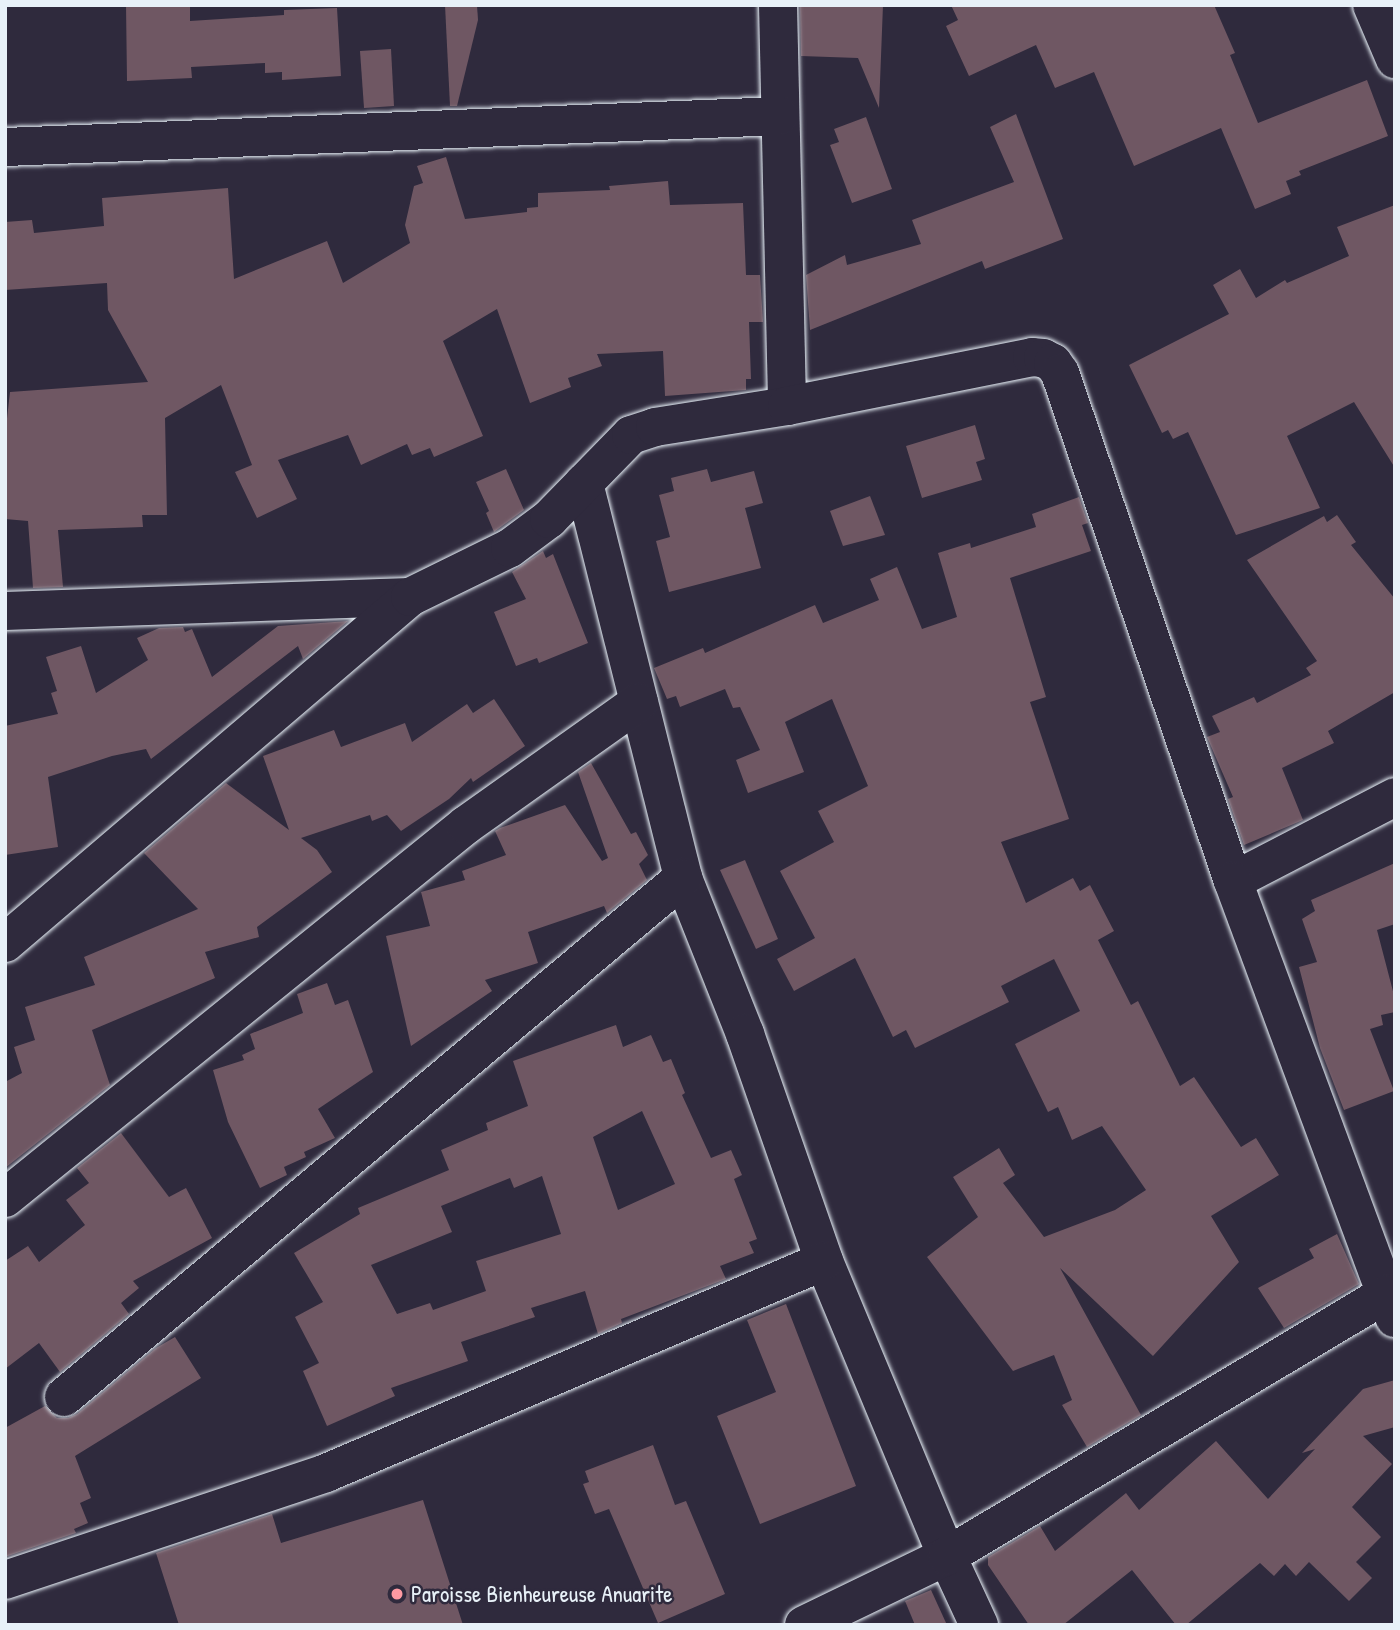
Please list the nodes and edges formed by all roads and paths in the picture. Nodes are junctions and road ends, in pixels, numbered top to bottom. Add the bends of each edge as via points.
1 (778, 5) edge
2 (1382, 14) edge
3 (1395, 60) edge
4 (779, 116) junction
5 (5, 147) edge
6 (787, 406) junction
7 (584, 483) junction
8 (410, 597) junction
9 (5, 611) edge
10 (639, 702) junction
11 (1395, 797) edge
12 (683, 878) junction
13 (1233, 881) junction
14 (5, 943) edge
15 (5, 1198) edge
16 (824, 1261) junction
17 (1390, 1306) edge
18 (64, 1397) dead end
19 (947, 1556) junction
20 (5, 1580) edge
21 (804, 1625) edge
22 (979, 1625) edge

1 - 4 street
2 - 3 street
4 - 5 street
4 - 6 street
6 - 7 street via 631,435
6 - 13 street via 1032,357 1053,363
7 - 8 street via 549,519 510,548
7 - 10 street
8 - 9 street
8 - 14 street
10 - 12 street
10 - 15 street via 466,825
11 - 13 street
12 - 16 street
12 - 18 street
13 - 17 street
16 - 19 street
16 - 20 street via 326,1473
17 - 19 street
19 - 21 street
19 - 22 street

